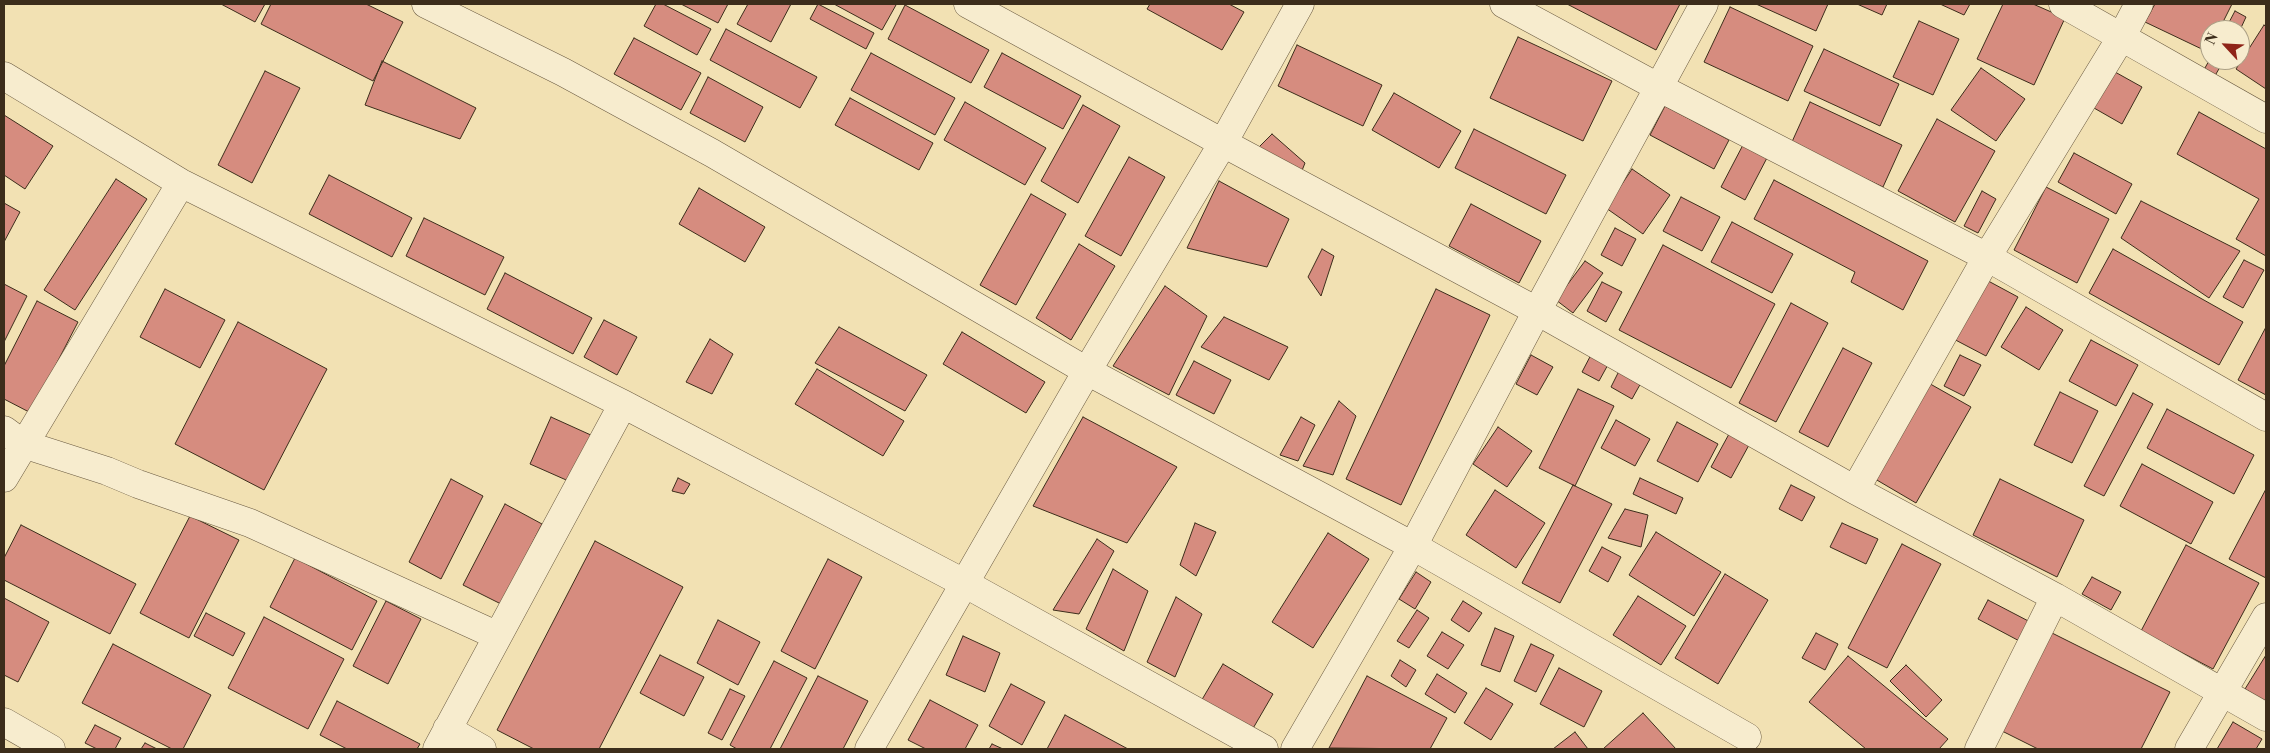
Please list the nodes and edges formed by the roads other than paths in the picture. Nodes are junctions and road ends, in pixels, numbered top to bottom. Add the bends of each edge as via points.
1 (426, 4) edge
2 (968, 4) edge
3 (1300, 4) edge
4 (1504, 4) edge
5 (1704, 4) edge
6 (2063, 4) edge
7 (2139, 4) edge
8 (2122, 36) junction
9 (4, 76) edge
10 (1658, 87) junction
11 (2266, 119) edge
12 (1223, 144) junction
13 (181, 183) junction
14 (1987, 257) junction
15 (1537, 311) junction
16 (1087, 371) junction
17 (623, 404) junction
18 (2266, 417) edge
19 (14, 437) edge
20 (4, 478) edge
21 (1855, 490) junction
22 (1413, 546) junction
23 (964, 583) junction
24 (2055, 597) junction
25 (2266, 617) edge
26 (498, 636) junction
27 (2222, 692) junction
28 (2266, 717) edge
29 (4, 722) edge
30 (1747, 737) dead end
31 (442, 739) edge
32 (51, 749) edge
33 (482, 749) edge
34 (869, 749) edge
35 (1264, 749) edge
36 (1295, 749) edge
37 (1979, 749) edge
38 (2188, 749) edge

1 - 16 street via 563,72 712,153
2 - 12 street
3 - 12 street
4 - 10 street
5 - 10 street
6 - 8 street
7 - 8 street
8 - 11 street
8 - 14 street
9 - 13 street
10 - 14 street
10 - 15 street
12 - 15 street
12 - 16 street
13 - 17 street
13 - 19 street
14 - 18 street
14 - 21 street
15 - 21 street
15 - 22 street
16 - 22 street
16 - 23 street
17 - 23 street
17 - 26 street
19 - 20 street
19 - 26 street via 250,523
21 - 24 street
22 - 30 street
22 - 36 street
23 - 34 street
23 - 35 street
24 - 27 street
24 - 37 street
25 - 27 street
26 - 31 street
27 - 28 street
27 - 38 street
29 - 32 street
31 - 33 street

